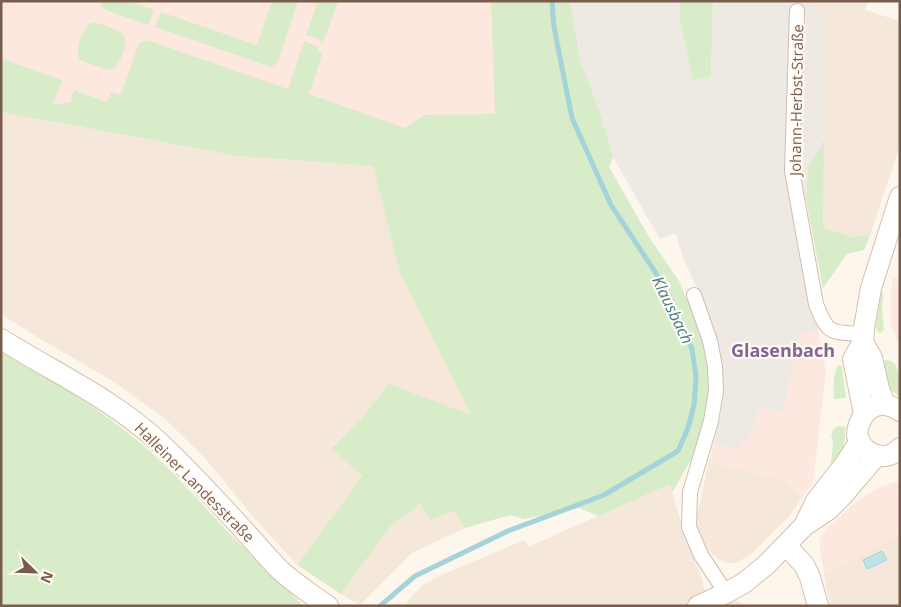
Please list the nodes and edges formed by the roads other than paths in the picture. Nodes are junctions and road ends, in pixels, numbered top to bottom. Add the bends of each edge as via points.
1 (797, 11) dead end
2 (900, 197) edge
3 (694, 295) dead end
4 (863, 338) junction
5 (1, 339) edge
6 (892, 408) edge
7 (864, 414) junction
8 (860, 441) junction
9 (900, 448) edge
10 (877, 455) junction
11 (804, 526) junction
12 (786, 545) junction
13 (726, 593) junction
14 (328, 606) edge
15 (698, 606) edge
16 (818, 606) edge

1 - 4 street, Johann-Herbst-Straße via 792,171 816,304 821,318 833,332
2 - 4 main road via 871,288
3 - 13 street via 710,341 716,391 712,421 690,492 689,527 700,555
4 - 6 main road via 872,358 879,389
4 - 7 main road via 853,359
5 - 14 main road, Halleiner Landesstraße via 92,391 128,416 199,482 280,570
6 - 7 main road via 874,406
7 - 8 main road via 857,434
8 - 10 main road
8 - 11 main road via 816,501
9 - 10 main road via 892,454
10 - 11 main road via 828,510
11 - 12 main road
12 - 13 main road via 744,583
12 - 16 main road via 804,565
13 - 15 main road

